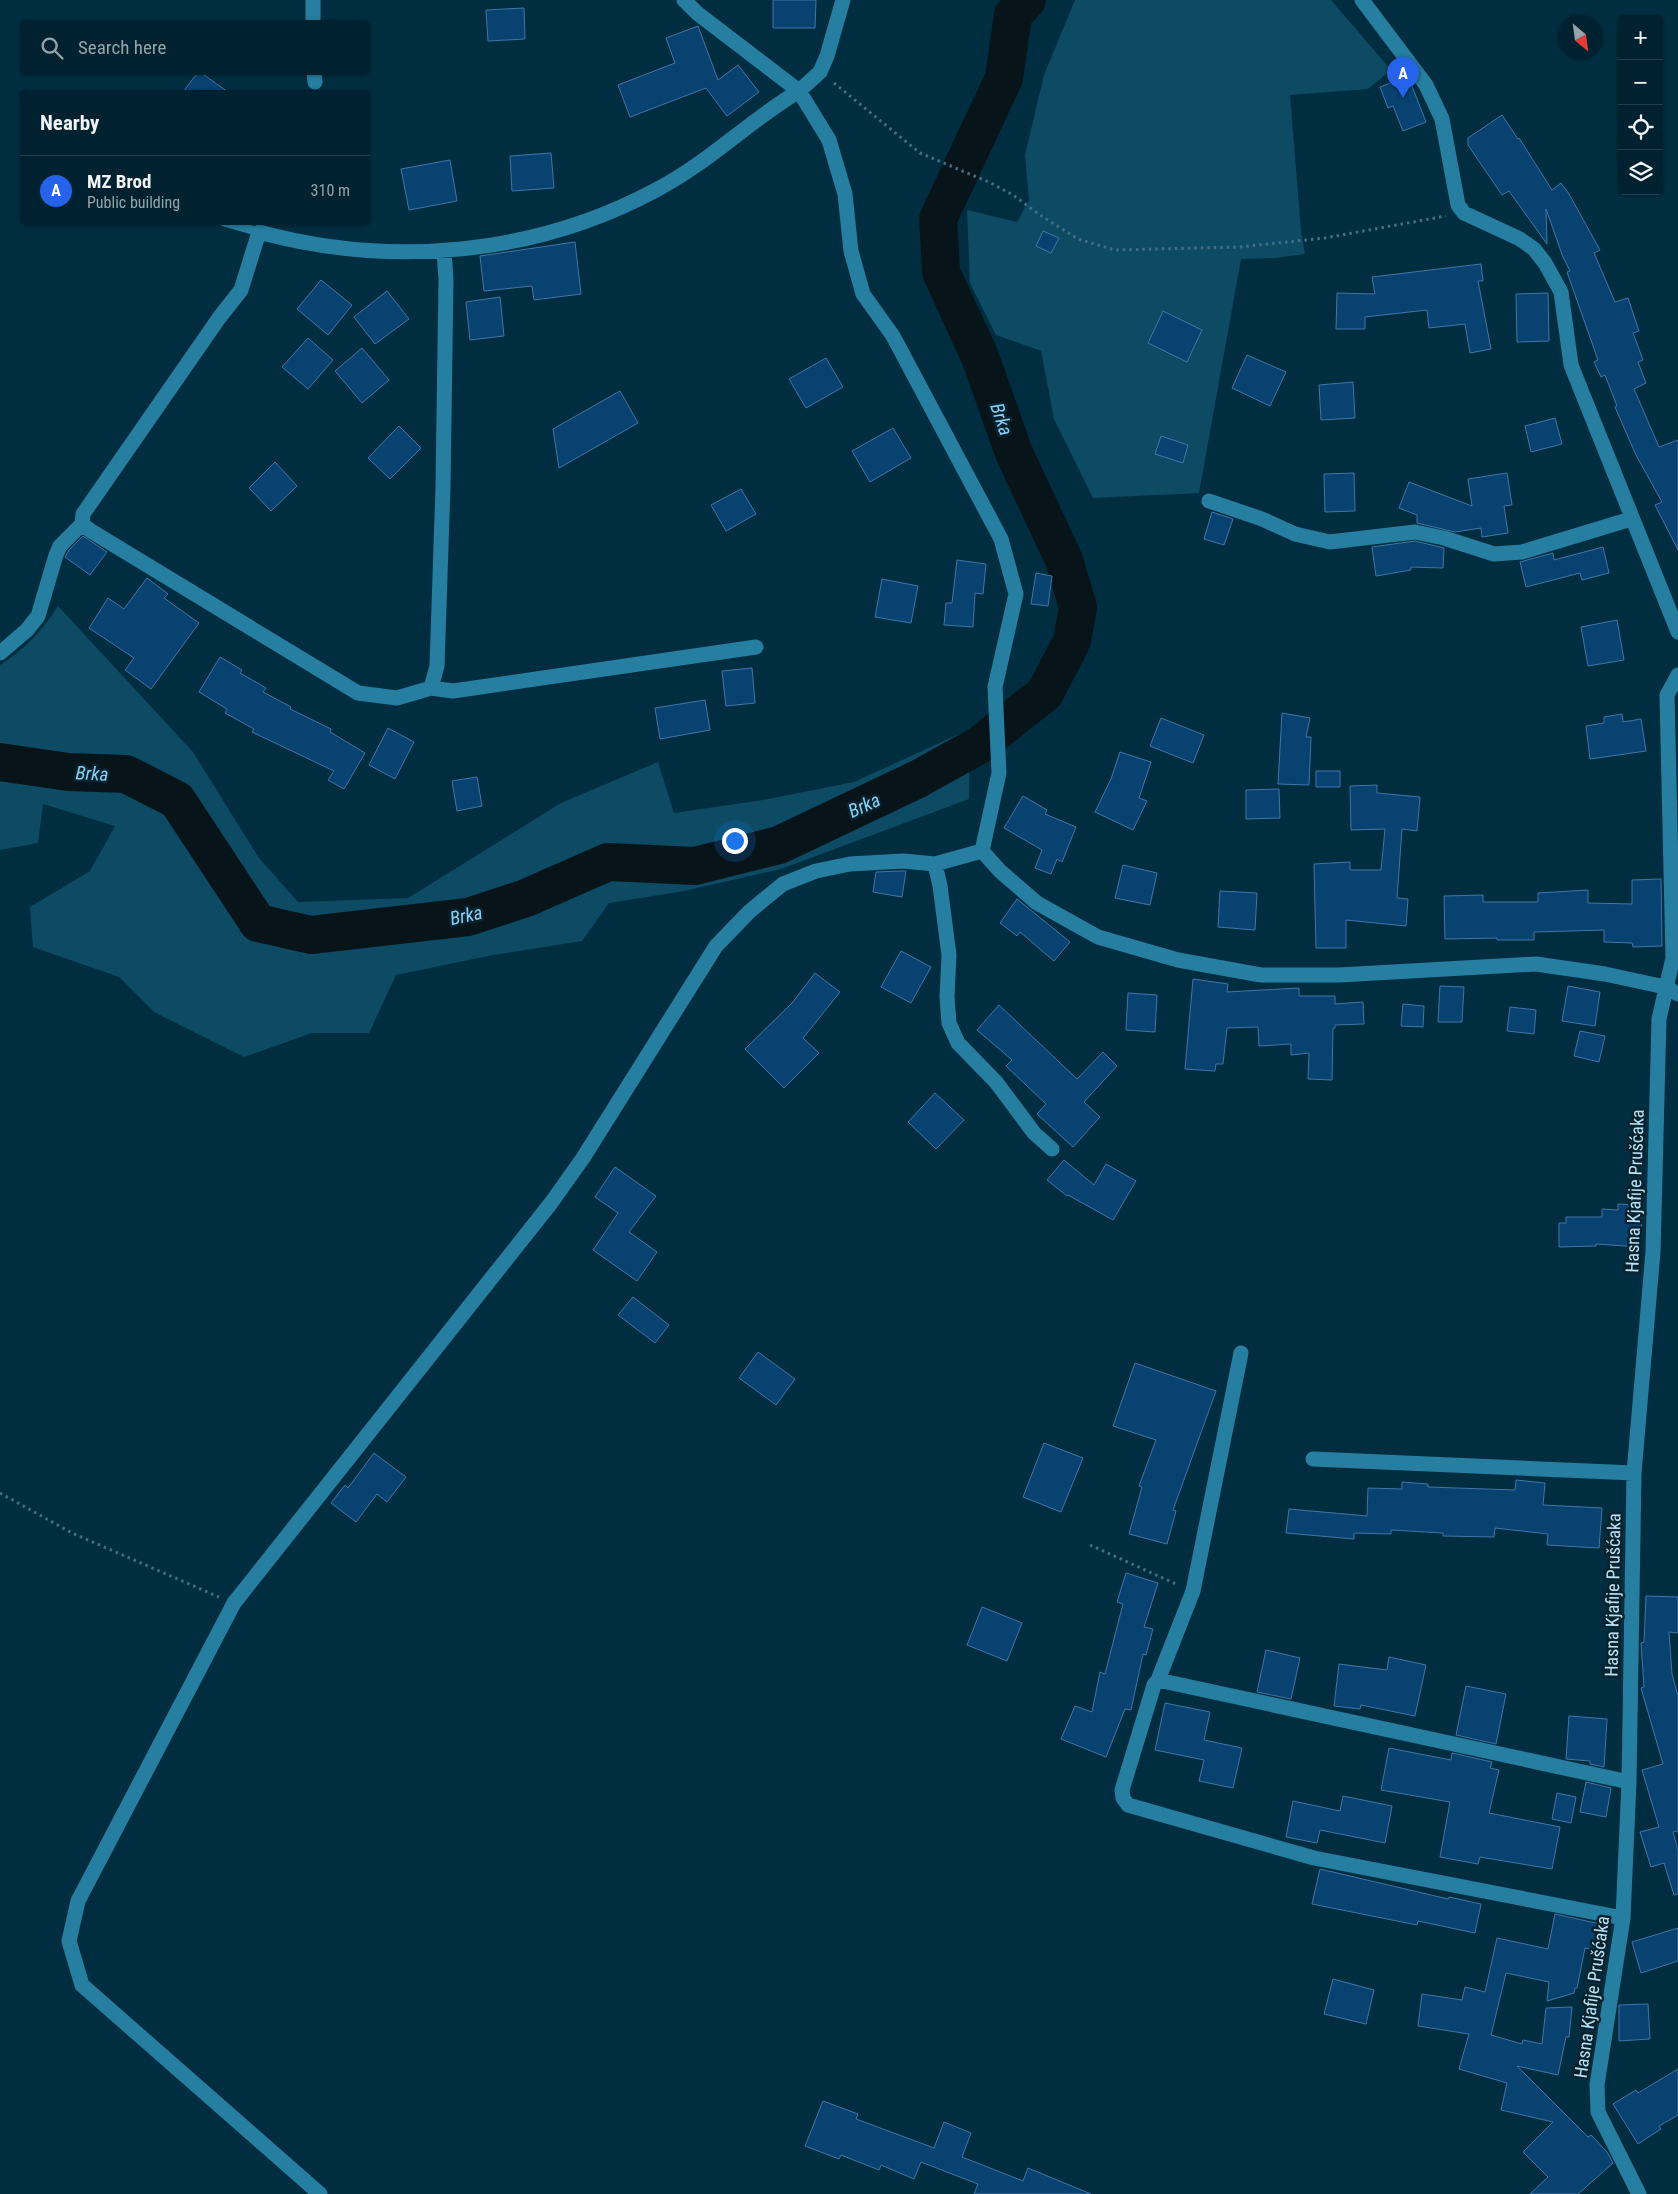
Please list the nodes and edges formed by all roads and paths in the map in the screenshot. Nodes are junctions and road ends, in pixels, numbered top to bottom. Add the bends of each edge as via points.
1 (313, 0) edge
2 (684, 0) edge
3 (843, 0) edge
4 (1362, 0) edge
5 (314, 20) edge
6 (820, 72) junction
7 (799, 92) junction
8 (1464, 213) junction
9 (234, 225) edge
10 (259, 232) junction
11 (444, 251) junction
12 (1209, 501) dead end
13 (1632, 519) junction
14 (82, 524) junction
15 (1678, 632) edge
16 (756, 648) dead end
17 (0, 652) edge
18 (1678, 675) edge
19 (431, 688) junction
20 (982, 851) junction
21 (935, 864) junction
22 (1672, 990) edge
23 (1052, 1149) dead end
24 (1241, 1352) dead end
25 (1313, 1460) dead end
26 (1634, 1473) junction
27 (0, 1493) edge
28 (1090, 1546) dead end
29 (1193, 1591) junction
30 (234, 1603) junction
31 (1158, 1680) junction
32 (1629, 1782) junction
33 (1623, 1918) junction
34 (320, 2194) edge
35 (1639, 2194) edge

1 - 5 street
2 - 7 street
3 - 6 street
4 - 8 street via 1426,85 1442,119 1458,205
6 - 7 street
6 - 8 path via 920,153 1013,194 1078,238 1115,250 1248,246 1325,238
7 - 11 street via 769,110 707,159 656,190 607,213 572,226 496,244
7 - 20 street via 828,140 845,194 850,252 863,294 893,336 1001,539 1016,594 995,687 999,773
8 - 13 street via 1534,249 1561,292 1571,365
9 - 10 lane
10 - 11 street via 338,248 408,253
10 - 14 street via 241,290 84,514
11 - 19 street via 443,487 437,666
12 - 13 street via 1295,534 1330,542 1415,532 1494,554 1522,552
13 - 15 street
14 - 17 street via 56,555 38,616 27,630
14 - 19 street via 358,693 397,698
16 - 19 street via 453,691
18 - 22 street, Hasna Kjafije Prušćaka via 1667,694
20 - 21 street
20 - 22 street via 1037,903 1098,937 1178,960 1261,975 1536,964 1605,974
21 - 23 street via 950,955 949,1023 958,1043 996,1082 1034,1134
21 - 30 street via 903,861 850,864 816,871 783,884 750,911 716,946 583,1158 551,1203
22 - 26 street, Hasna Kjafije Prušćaka via 1659,1020 1652,1252
24 - 29 street
25 - 26 street
26 - 32 street, Hasna Kjafije Prušćaka
27 - 30 path via 72,1533
28 - 29 path
29 - 31 street
30 - 34 street via 78,1901 69,1941 82,1985
31 - 32 street
31 - 33 street via 1122,1790 1122,1798 1128,1805 1314,1858
32 - 33 street, Hasna Kjafije Prušćaka
33 - 35 street, Hasna Kjafije Prušćaka via 1597,2086 1598,2112

